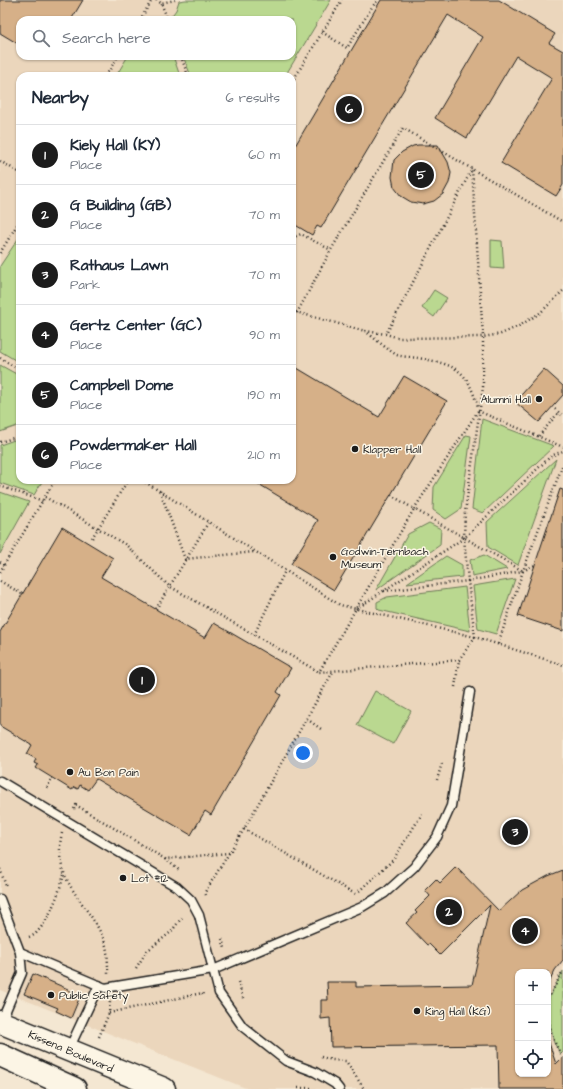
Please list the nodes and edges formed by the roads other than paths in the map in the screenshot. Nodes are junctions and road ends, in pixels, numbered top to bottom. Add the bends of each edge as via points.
1 (470, 692) dead end
2 (0, 781) edge
3 (0, 900) edge
4 (20, 952) junction
5 (213, 970) junction
6 (99, 985) junction
7 (0, 1023) edge
8 (68, 1050) junction
9 (0, 1055) edge
10 (75, 1089) edge
11 (164, 1089) edge
12 (339, 1089) edge

1 - 5 lane via 450,806 436,837 414,867 385,893 362,907
2 - 5 lane via 177,887 191,900 199,915
3 - 4 lane
4 - 6 lane
4 - 7 lane via 22,973
5 - 6 lane via 105,988
5 - 12 lane via 219,993 243,1027 286,1061 315,1072
6 - 8 lane
7 - 8 main road, Kissena Boulevard
8 - 11 main road, Kissena Boulevard
9 - 10 main road

